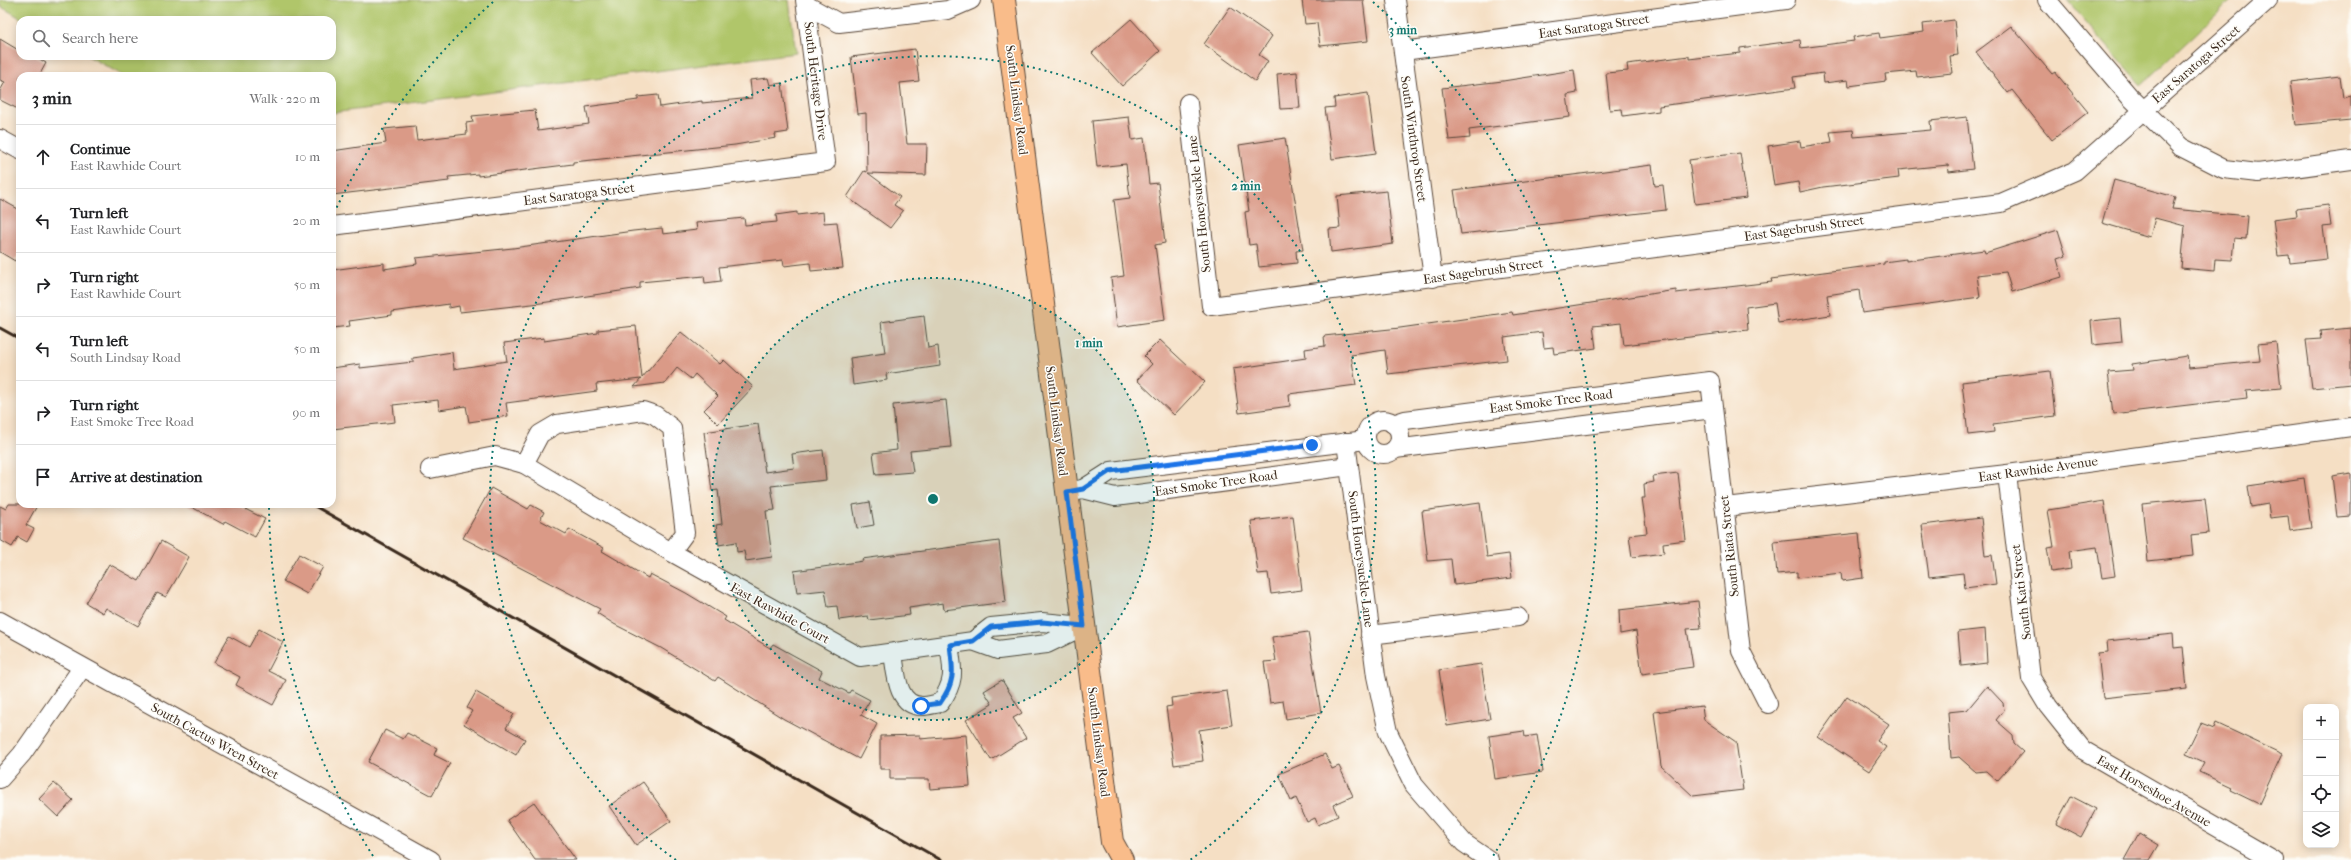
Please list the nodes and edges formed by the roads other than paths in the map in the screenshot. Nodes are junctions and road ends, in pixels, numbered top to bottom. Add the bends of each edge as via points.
1 (971, 0) edge
2 (1004, 0) edge
3 (1396, 0) edge
4 (1786, 0) edge
5 (2047, 0) edge
6 (2268, 0) edge
7 (809, 2) edge
8 (1403, 51) junction
9 (1188, 103) dead end
10 (2142, 110) junction
11 (0, 139) edge
12 (16, 148) edge
13 (2351, 160) edge
14 (826, 162) joint
15 (336, 225) edge
16 (1433, 278) junction
17 (1211, 306) joint
18 (1710, 381) joint
19 (1556, 400) junction
20 (1495, 408) junction
21 (1713, 409) junction
22 (1392, 424) junction
23 (2351, 427) edge
24 (1560, 428) junction
25 (1499, 436) junction
26 (1366, 440) junction
27 (1346, 442) junction
28 (1395, 449) junction
29 (524, 464) junction
30 (1349, 466) junction
31 (430, 469) dead end
32 (2007, 474) junction
33 (1075, 490) junction
34 (1725, 507) junction
35 (671, 552) junction
36 (1518, 617) dead end
37 (0, 621) edge
38 (1084, 626) junction
39 (1370, 635) junction
40 (973, 641) junction
41 (950, 645) junction
42 (893, 653) junction
43 (82, 668) junction
44 (1768, 704) dead end
45 (2048, 706) joint
46 (0, 779) edge
47 (1114, 854) edge
48 (431, 860) edge
49 (1489, 860) edge
50 (2274, 860) edge

1 - 7 street via 948,10 839,23
2 - 33 main road, South Lindsay Road
3 - 8 street, South Winthrop Street
4 - 8 street, East Saratoga Street
5 - 10 street, East Saratoga Street
6 - 10 street, East Saratoga Street
7 - 14 street, South Heritage Drive
8 - 16 street, South Winthrop Street
9 - 17 street, South Honeysuckle Lane
10 - 13 street via 2181,147 2224,169 2258,173
10 - 16 street, East Sagebrush Street via 2075,171 2001,203
11 - 12 street
14 - 15 street, East Saratoga Street
16 - 17 street, East Sagebrush Street
18 - 19 street, East Smoke Tree Road
18 - 21 street, South Riata Street
19 - 20 street, East Smoke Tree Road
19 - 24 street
20 - 22 street, East Smoke Tree Road
20 - 25 street
21 - 24 street
21 - 34 street, South Riata Street
22 - 26 street via 1382,421 1372,425 1366,434
22 - 28 street via 1400,438
23 - 32 street, East Rawhide Avenue
24 - 25 street
25 - 28 street
26 - 27 street, East Smoke Tree Road
26 - 28 street via 1371,449 1380,454
27 - 30 street, South Honeysuckle Lane
27 - 33 street, East Smoke Tree Road via 1110,471
29 - 31 street, East Rawhide Court via 495,456
29 - 35 street, East Rawhide Court
29 - 35 street via 540,434 557,424 643,411 655,415 672,428 685,533
30 - 33 street, East Smoke Tree Road via 1116,497
30 - 39 street, South Honeysuckle Lane
32 - 34 street, East Rawhide Avenue
32 - 45 street, South Kati Street via 2032,678
33 - 38 main road, South Lindsay Road
34 - 44 street, South Riata Street via 1741,651
35 - 42 street, East Rawhide Court via 860,657
36 - 39 street
37 - 43 street, South Cactus Wren Street
38 - 40 street, East Rawhide Court via 1042,622 991,627
38 - 40 street, East Rawhide Court via 1047,644 998,650
38 - 47 main road, South Lindsay Road
39 - 49 street, South Honeysuckle Lane via 1388,732 1414,784 1464,843
40 - 41 street, East Rawhide Court
41 - 42 street, East Rawhide Court
41 - 42 street via 953,673 951,689 940,703 921,706 908,702 898,689
43 - 46 street via 22,754
43 - 48 street, South Cactus Wren Street
45 - 50 street, East Horseshoe Avenue via 2083,750

